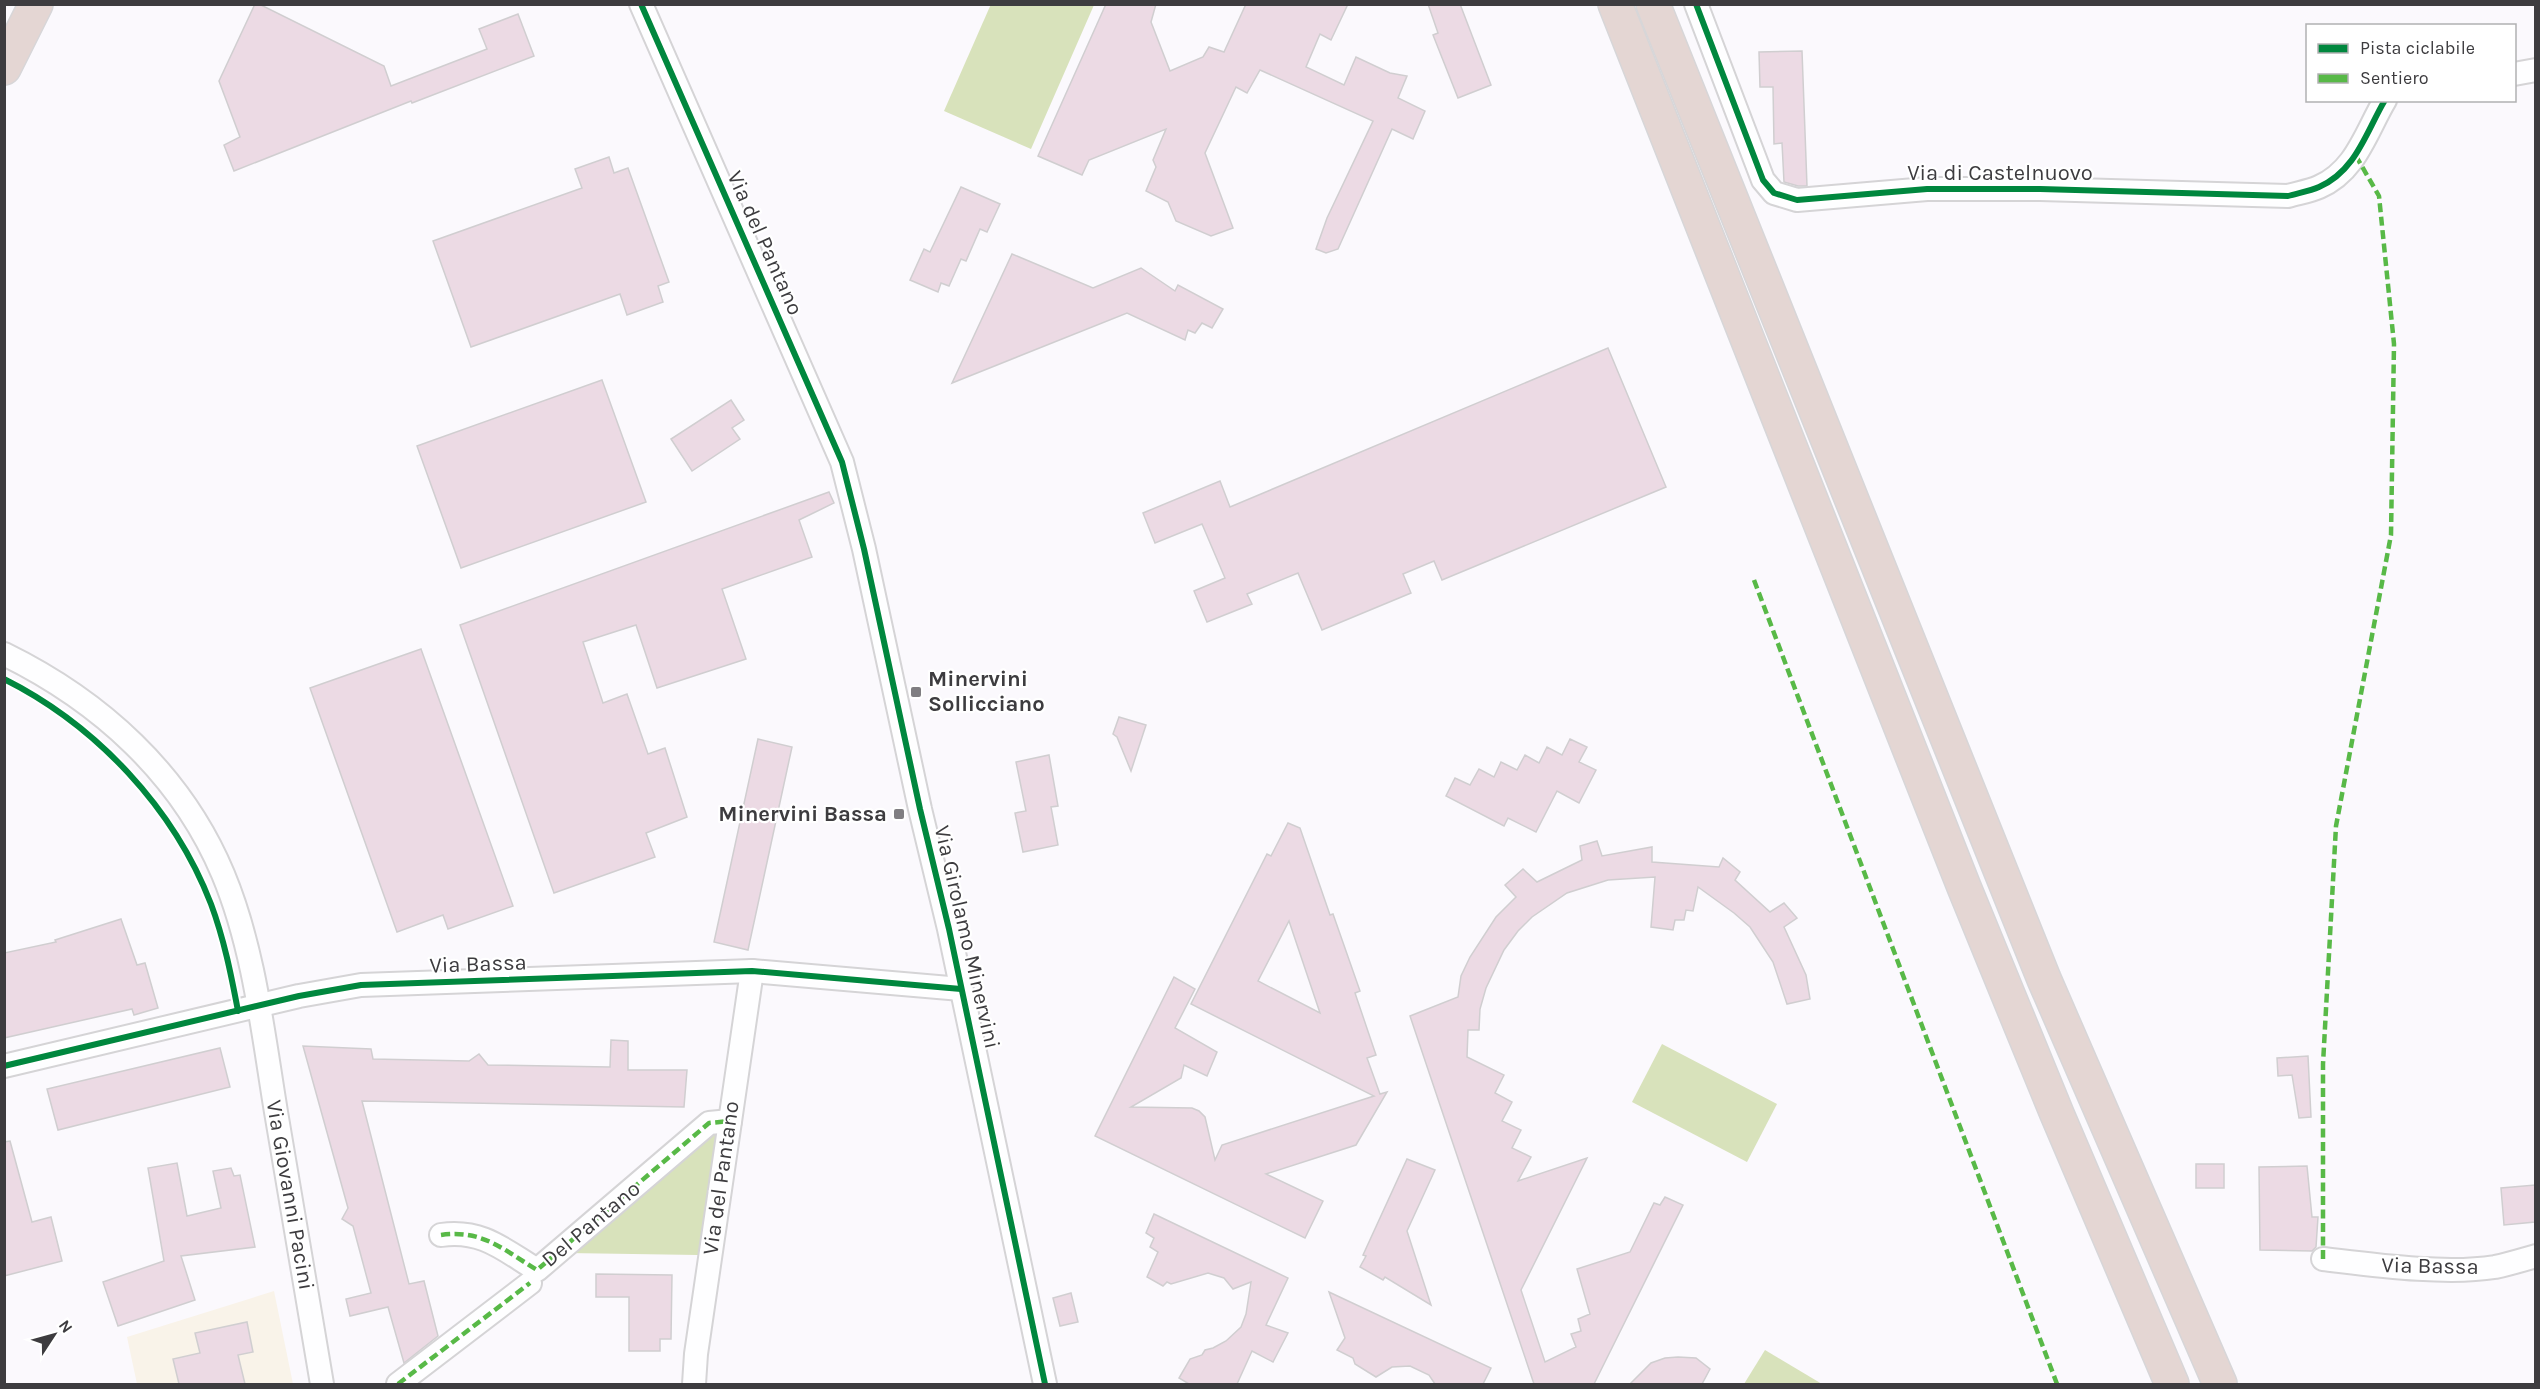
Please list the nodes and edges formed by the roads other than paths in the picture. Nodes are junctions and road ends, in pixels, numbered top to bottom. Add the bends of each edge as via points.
1 (36, 4) edge
2 (641, 4) edge
3 (1615, 4) edge
4 (1653, 4) edge
5 (1696, 4) edge
6 (4, 68) edge
7 (2535, 70) edge
8 (2516, 74) edge
9 (2384, 102) edge
10 (850, 498) joint
11 (4, 654) edge
12 (752, 971) junction
13 (961, 989) junction
14 (258, 1005) junction
15 (4, 1066) edge
16 (730, 1121) junction
17 (441, 1235) dead end
18 (2535, 1257) edge
19 (2324, 1259) dead end
20 (530, 1283) dead end
21 (322, 1384) edge
22 (398, 1384) edge
23 (694, 1384) edge
24 (1045, 1384) edge
25 (2172, 1384) edge
26 (2220, 1384) edge

1 - 6 highway
2 - 10 street, Via del Pantano via 843,462
3 - 25 highway via 1960,876
4 - 26 highway via 2044,979
5 - 9 street, Via di Castelnuovo via 1763,180 1774,193 1797,200 1927,189 2288,196 2319,187 2343,173
7 - 8 street
10 - 13 street, Via Girolamo Minervini
11 - 14 street, Via Giovanni Pacini via 56,681 107,718 138,746 174,791 199,827 224,876
12 - 13 street, Via Bassa
12 - 14 street, Via Bassa via 361,985
12 - 16 street, Via del Pantano
13 - 24 street, Via Girolamo Minervini
14 - 15 street, Via Bassa
14 - 21 street, Via Giovanni Pacini
16 - 17 street, Del Pantano via 709,1123 537,1270 482,1237
16 - 23 street, Via del Pantano
18 - 19 street, Via Bassa via 2494,1267 2455,1269
20 - 22 street

